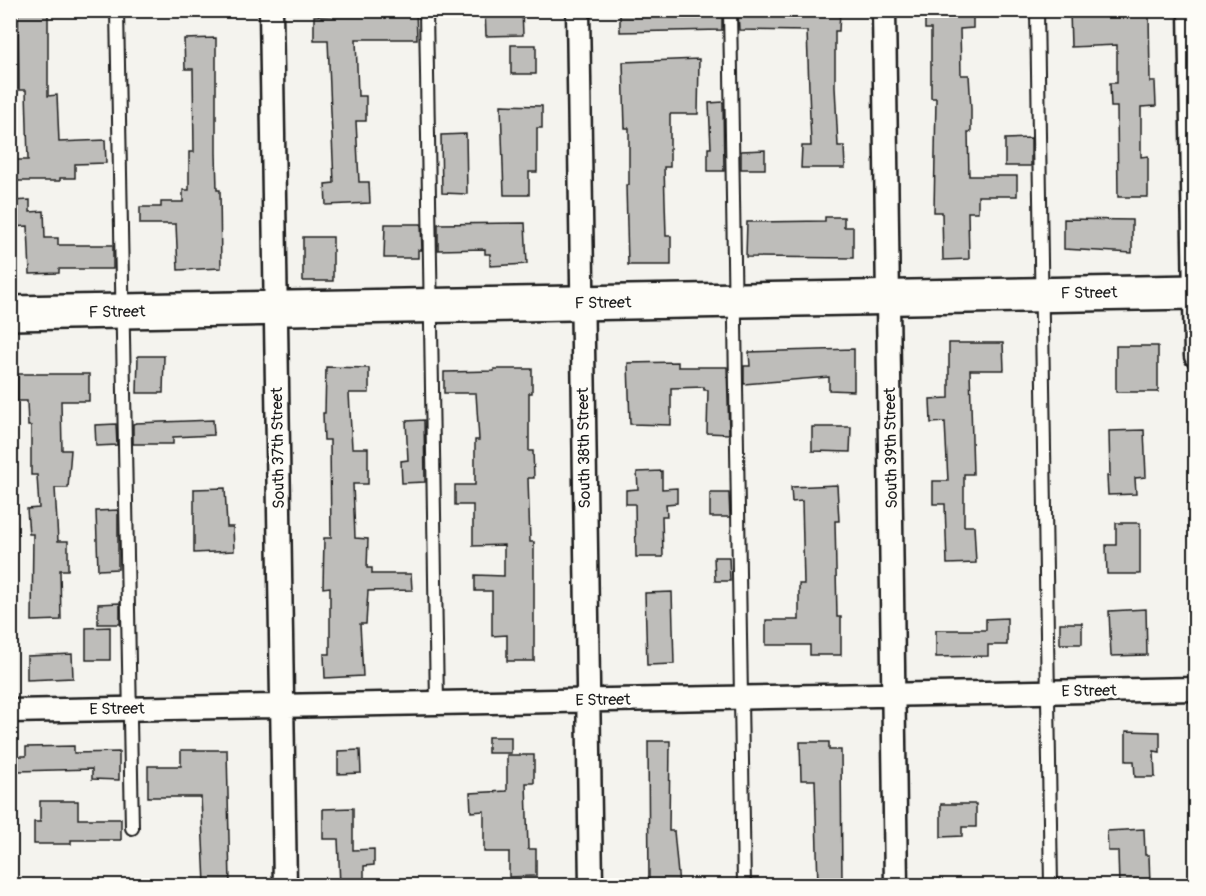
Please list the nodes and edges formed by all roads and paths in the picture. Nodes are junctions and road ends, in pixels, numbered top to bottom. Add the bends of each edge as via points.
1 (117, 10) edge
2 (271, 10) edge
3 (426, 10) edge
4 (578, 10) edge
5 (730, 10) edge
6 (884, 10) edge
7 (1037, 10) edge
8 (1190, 10) edge
9 (1195, 292) edge
10 (1041, 294) junction
11 (888, 298) junction
12 (736, 301) junction
13 (582, 303) junction
14 (429, 306) junction
15 (276, 309) junction
16 (123, 311) junction
17 (10, 314) edge
18 (1196, 356) edge
19 (1196, 689) edge
20 (1048, 692) junction
21 (894, 695) junction
22 (742, 698) junction
23 (588, 700) junction
24 (437, 704) junction
25 (282, 707) junction
26 (130, 709) junction
27 (10, 711) edge
28 (132, 828) dead end
29 (285, 885) edge
30 (591, 885) edge
31 (744, 885) edge
32 (896, 885) edge
33 (1051, 885) edge

1 - 16 lane
2 - 15 street, South 37th Street
3 - 14 lane
4 - 13 street, South 38th Street
5 - 12 lane
6 - 11 street, South 39th Street
7 - 10 lane
8 - 9 street
9 - 10 main road, F Street
9 - 18 street
10 - 11 main road, F Street
10 - 20 lane
11 - 12 main road, F Street
11 - 21 street, South 39th Street
12 - 13 main road, F Street
12 - 22 lane
13 - 14 main road, F Street
13 - 23 street, South 38th Street
14 - 15 main road, F Street
14 - 24 lane
15 - 16 main road, F Street
15 - 25 street, South 37th Street
16 - 17 main road, F Street
16 - 26 lane
19 - 20 street, E Street
20 - 21 street, E Street
20 - 33 lane
21 - 22 street, E Street
21 - 32 street, South 39th Street
22 - 23 street, E Street
22 - 31 lane
23 - 24 street, E Street
23 - 30 street, South 38th Street
24 - 25 street, E Street
25 - 26 street, E Street
25 - 29 street, South 37th Street
26 - 27 street, E Street
26 - 28 lane

